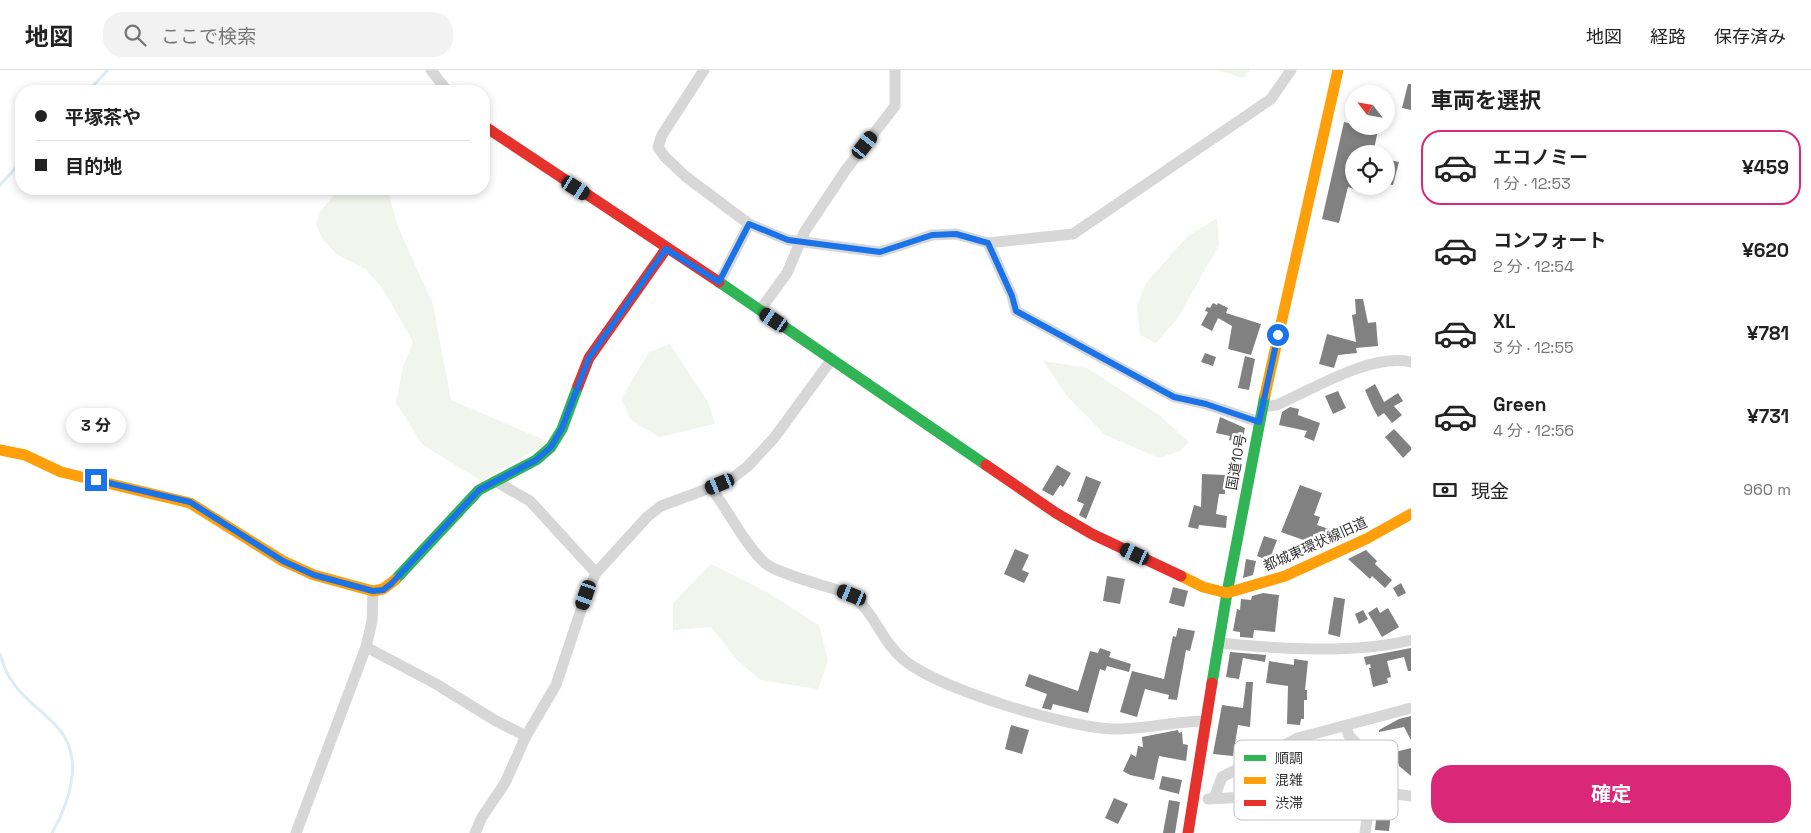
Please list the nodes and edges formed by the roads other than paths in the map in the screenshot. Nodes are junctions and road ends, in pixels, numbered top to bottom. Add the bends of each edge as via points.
1 (431, 70) edge
2 (704, 70) edge
3 (895, 70) edge
4 (1291, 70) edge
5 (1338, 70) edge
6 (442, 85) edge
7 (490, 130) edge
8 (749, 224) junction
9 (800, 242) junction
10 (988, 243) junction
11 (666, 249) junction
12 (719, 282) junction
13 (760, 310) junction
14 (832, 360) junction
15 (1411, 362) edge
16 (1263, 407) junction
17 (1259, 422) junction
18 (0, 450) edge
19 (495, 482) junction
20 (711, 488) junction
21 (1411, 514) edge
22 (596, 573) junction
23 (373, 591) junction
24 (1228, 594) junction
25 (1411, 640) edge
26 (1220, 643) junction
27 (366, 647) junction
28 (1411, 708) edge
29 (1207, 721) junction
30 (1346, 726) junction
31 (526, 736) junction
32 (1294, 740) edge
33 (1353, 740) edge
34 (1234, 771) edge
35 (1398, 794) edge
36 (1411, 796) edge
37 (1234, 797) edge
38 (1214, 798) junction
39 (1194, 801) junction
40 (1367, 820) edge
41 (296, 833) edge
42 (475, 833) edge
43 (1188, 833) edge
44 (1365, 833) edge

1 - 6 street
2 - 8 street via 662,135 658,147 685,176
3 - 9 street via 895,106 845,171
4 - 10 street via 1271,99 1073,234
5 - 16 main road, 国道10号
7 - 11 main road
8 - 9 street
8 - 12 street
9 - 10 street via 880,252 932,235 956,234
9 - 13 street via 787,273
10 - 17 street via 1016,311 1174,397
11 - 12 main road
11 - 19 main road via 589,358 562,428 551,447 536,460
12 - 13 main road
13 - 14 main road
14 - 20 street via 763,452 729,481
14 - 24 main road via 1092,534 1203,587
15 - 16 street via 1398,359 1361,368 1277,405
16 - 17 main road, 国道10号
17 - 24 main road, 国道10号
18 - 23 main road via 25,455 61,472 190,502 283,561 314,575
19 - 22 street via 530,500
19 - 23 main road via 479,490 391,584 383,590
20 - 22 street via 660,506
20 - 29 street via 766,564 852,595 888,645 900,656 946,683 1047,718 1115,729
21 - 24 main road, 都城東環状線旧道 via 1366,540 1285,576
22 - 31 street via 556,685
23 - 27 street via 372,621
24 - 26 main road, 国道10号
25 - 26 street via 1291,650
26 - 29 main road, 国道10号
27 - 31 street
27 - 41 street
28 - 30 street
29 - 39 main road, 国道10号
30 - 32 street
30 - 33 street
31 - 42 street
34 - 38 street via 1222,777
35 - 36 street
37 - 38 street
38 - 39 street
39 - 43 main road, 国道10号
40 - 44 street

